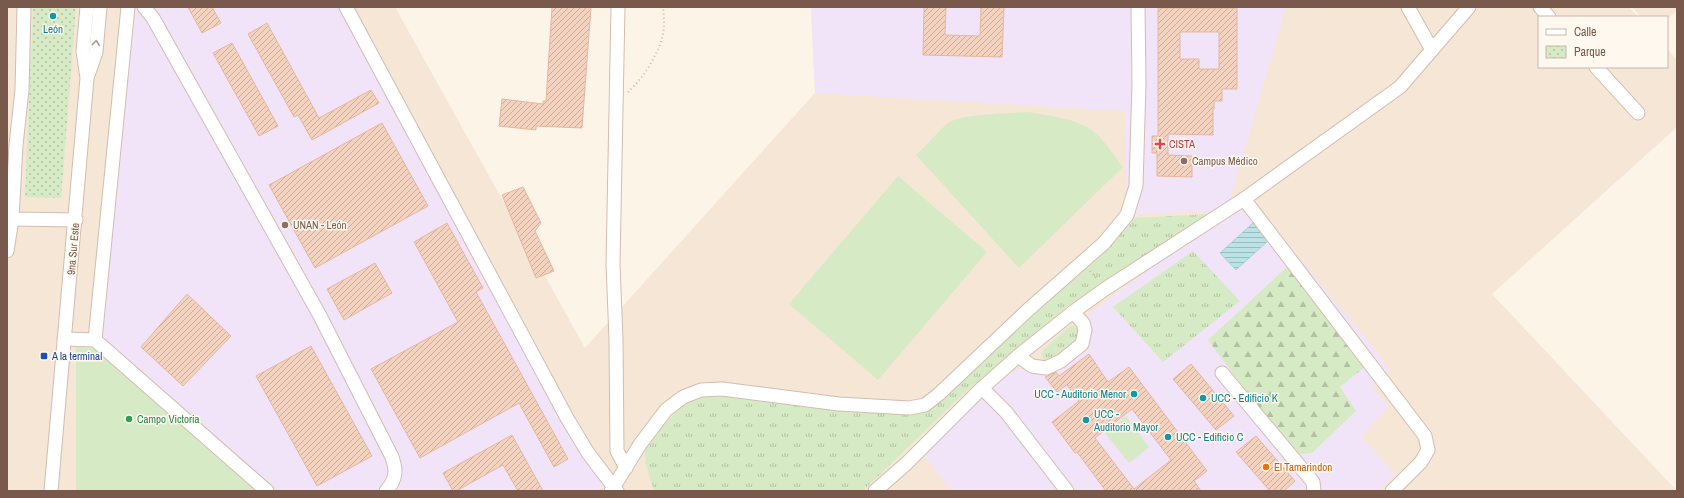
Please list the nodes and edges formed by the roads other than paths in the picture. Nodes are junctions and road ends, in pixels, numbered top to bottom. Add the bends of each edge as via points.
1 (24, 7) edge
2 (87, 7) edge
3 (100, 7) edge
4 (128, 7) edge
5 (144, 7) edge
6 (346, 7) edge
7 (618, 7) edge
8 (1138, 7) edge
9 (1408, 7) edge
10 (1470, 7) edge
11 (1540, 7) edge
12 (1548, 16) edge
13 (1432, 50) junction
14 (1597, 68) edge
15 (87, 78) junction
16 (1638, 113) dead end
17 (12, 144) edge
18 (1244, 199) junction
19 (12, 219) junction
20 (76, 220) junction
21 (7, 251) edge
22 (1073, 312) junction
23 (64, 339) junction
24 (95, 340) junction
25 (1018, 356) junction
26 (1222, 373) dead end
27 (982, 388) junction
28 (626, 468) junction
29 (614, 490) edge
30 (51, 491) edge
31 (267, 491) edge
32 (386, 491) edge
33 (875, 491) edge
34 (1067, 491) edge
35 (1314, 491) edge
36 (1392, 491) edge

1 - 17 street via 22,90
2 - 15 street, 9na Sur Este via 83,51
15 -> 3 street via 96,52
4 - 24 street
5 - 32 street via 153,18 319,314 392,457 396,468 395,478
6 - 29 street via 567,418
7 - 28 street via 613,264 617,451
8 - 28 street via 1136,186 1127,215 1104,243 939,394 925,405 909,408 839,404 722,389 701,390 684,397 666,410
9 - 13 street
10 - 13 street
11 - 12 street
13 - 18 street via 1400,87
14 - 16 street
15 - 20 street, 9na Sur Este
17 - 19 street
18 - 22 street
18 - 36 street via 1425,436 1428,450 1421,462
19 - 20 street
19 - 21 street
20 - 23 street, 9na Sur Este
22 - 25 street
22 - 25 street via 1083,323 1085,330 1082,344 1061,362 1046,368 1032,366
23 - 24 street
23 - 30 street, 9na Sur Este
24 - 31 street
25 - 27 street
26 - 35 street via 1313,482
27 - 33 street via 907,463
27 - 34 street via 1006,412
28 - 29 street

